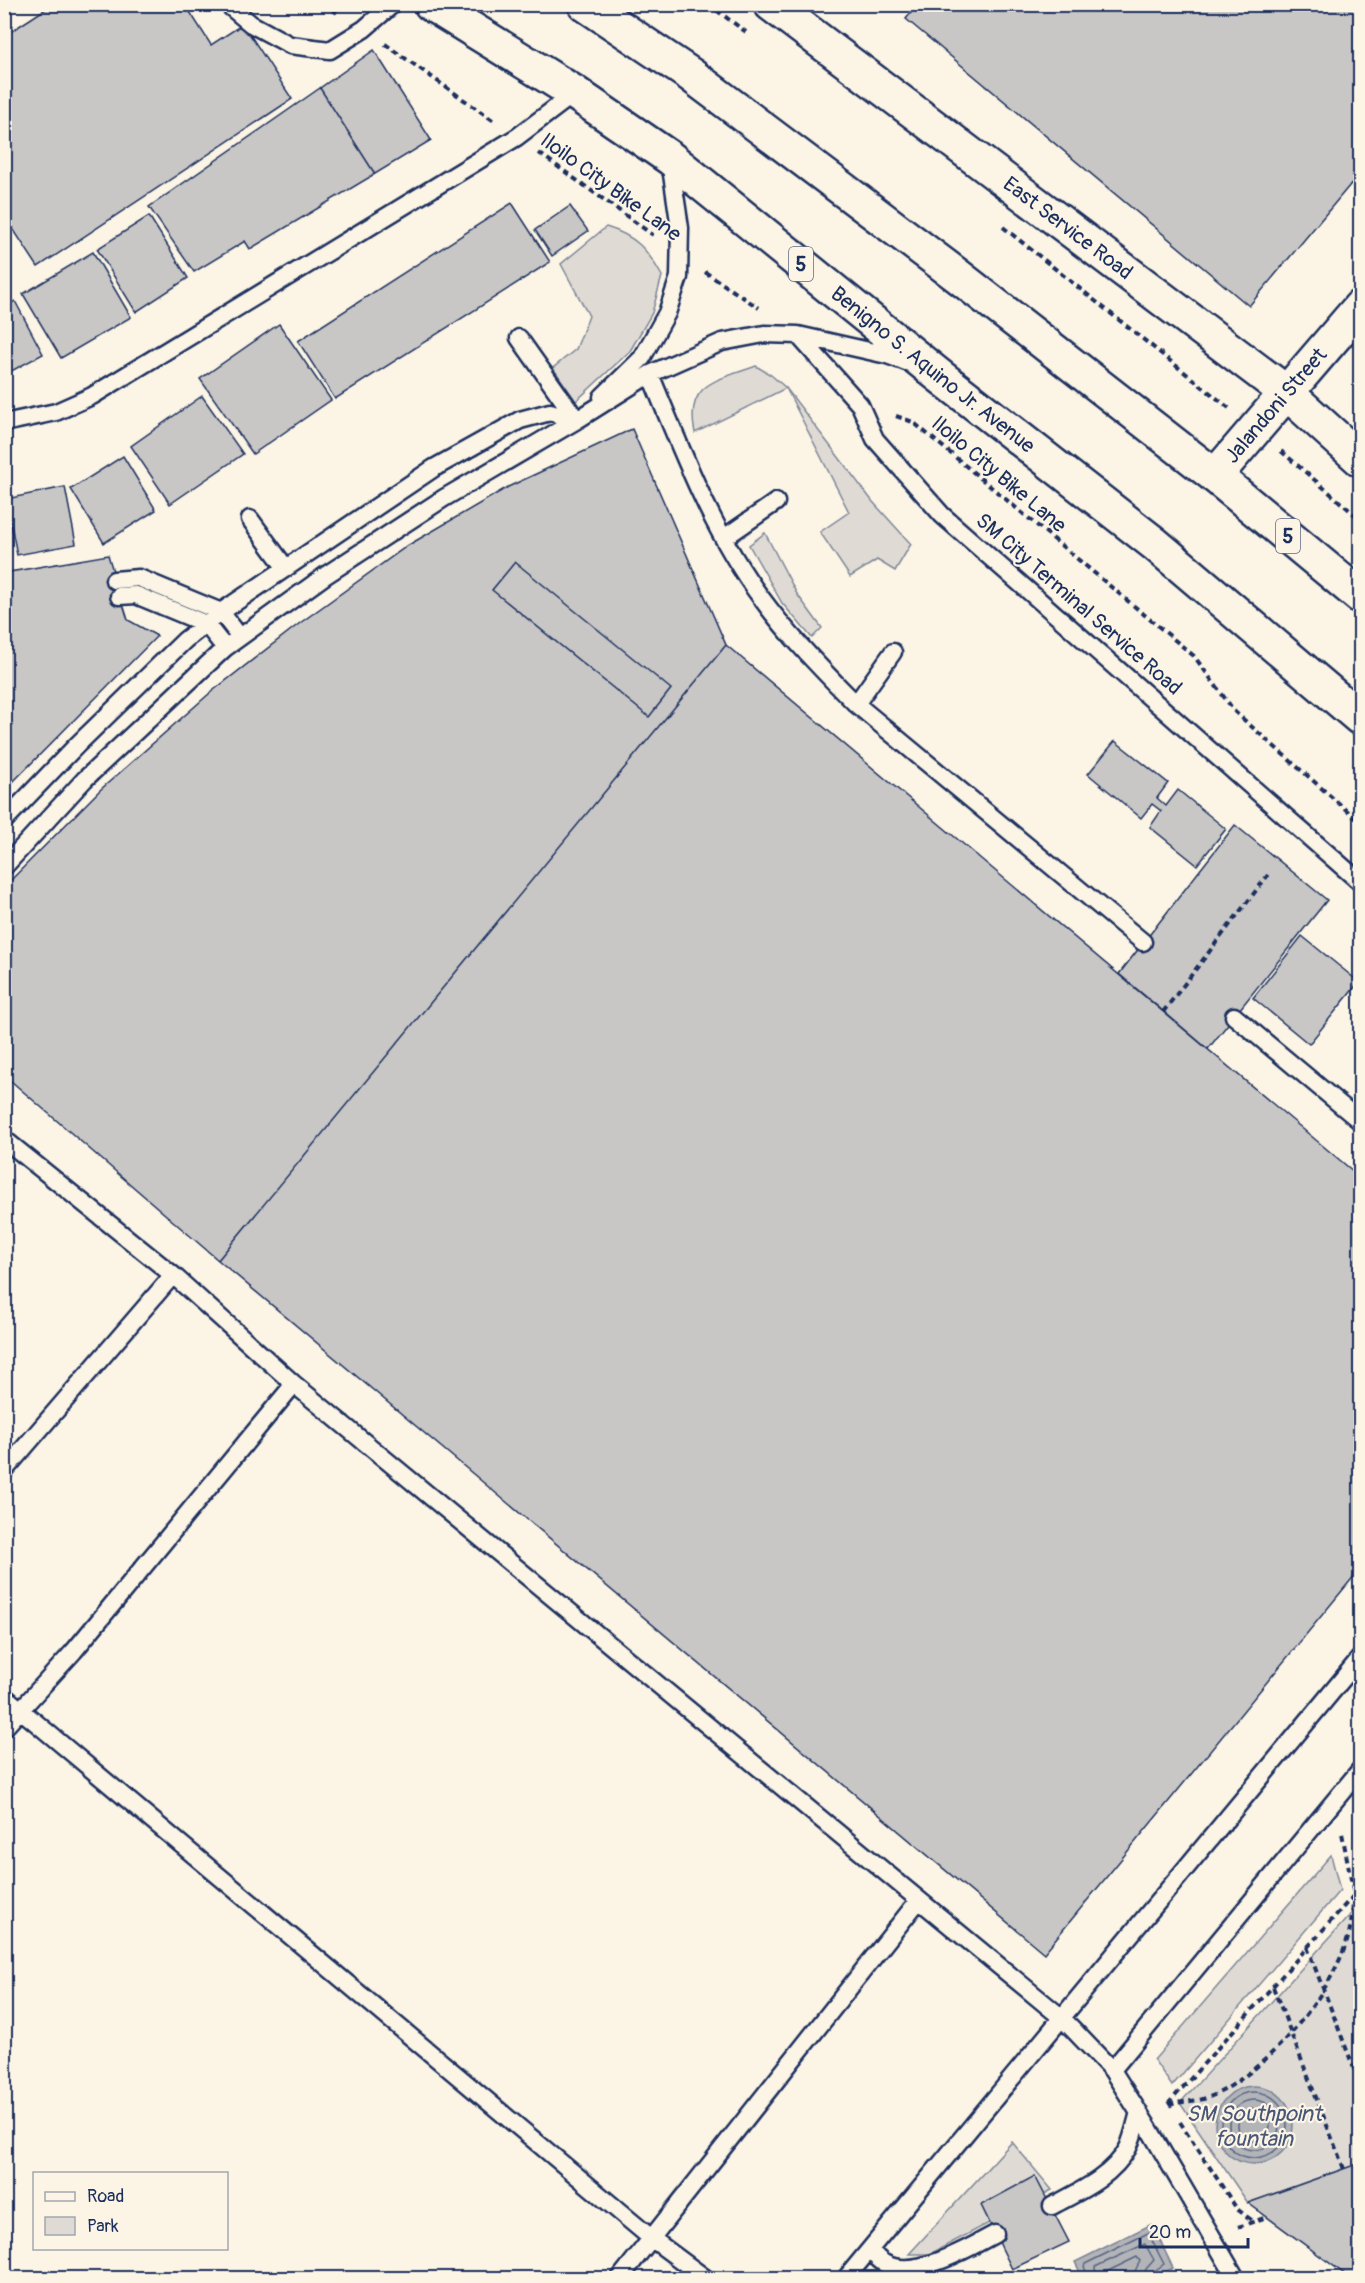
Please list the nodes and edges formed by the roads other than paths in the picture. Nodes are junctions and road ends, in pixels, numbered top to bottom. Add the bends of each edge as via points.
1 (227, 4) edge
2 (393, 4) edge
3 (431, 4) edge
4 (585, 4) edge
5 (771, 4) edge
6 (575, 93) junction
7 (670, 158) junction
8 (1360, 307) edge
9 (798, 335) junction
10 (519, 338) dead end
11 (650, 374) junction
12 (937, 374) junction
13 (1287, 393) junction
14 (577, 420) junction
15 (4, 423) edge
16 (1360, 459) edge
17 (1215, 476) junction
18 (776, 502) dead end
19 (250, 519) dead end
20 (724, 538) junction
21 (285, 567) junction
22 (1360, 596) edge
23 (221, 612) junction
24 (206, 624) junction
25 (240, 637) junction
26 (225, 648) junction
27 (893, 652) dead end
28 (856, 704) junction
29 (1360, 718) edge
30 (4, 821) edge
31 (4, 867) edge
32 (1360, 882) edge
33 (1143, 942) dead end
34 (1234, 1016) dead end
35 (1360, 1121) edge
36 (4, 1139) edge
37 (172, 1275) junction
38 (294, 1384) junction
39 (4, 1471) edge
40 (1360, 1658) edge
41 (4, 1696) edge
42 (21, 1710) junction
43 (4, 1728) edge
44 (1360, 1770) edge
45 (918, 1901) junction
46 (1062, 2018) junction
47 (1112, 2070) junction
48 (1139, 2112) junction
49 (1052, 2206) dead end
50 (995, 2234) dead end
51 (651, 2238) junction
52 (870, 2250) junction
53 (620, 2278) edge
54 (705, 2278) edge
55 (846, 2278) edge
56 (1236, 2278) edge

1 - 2 lane via 251,24 290,45 330,50 364,29
3 - 6 main road, Benigno S. Aquino Jr. Avenue / 5
4 - 17 main road, 5 via 692,75
5 - 13 main road, East Service Road
6 - 7 main road, Benigno S. Aquino Jr. Avenue / 5
6 - 15 lane via 517,137 92,396 56,412
7 - 12 main road, Benigno S. Aquino Jr. Avenue / 5
7 - 14 lane via 680,228 679,277 667,313 642,358
8 - 13 main road, Jalandoni Street
9 - 11 lane via 764,334 722,342
9 - 12 lane via 887,355
9 - 32 lane, SM City Terminal Service Road via 860,405 875,439 942,515
10 - 14 lane
11 - 14 lane
11 - 20 lane
12 - 29 main road, Benigno S. Aquino Jr. Avenue / 5 via 1155,544
13 - 16 main road, East Service Road
13 - 17 main road, Jalandoni Street
14 - 21 lane via 550,412 520,420 434,468
14 - 25 lane via 444,498
17 - 22 main road, 5
18 - 20 lane
19 - 21 lane
20 - 28 lane via 762,599
21 - 23 lane
23 - 24 lane
23 - 24 lane via 139,578 117,588
23 - 25 lane
24 - 26 lane
24 - 30 lane via 184,640 85,736
25 - 26 lane
26 - 31 lane via 85,779
27 - 28 lane
28 - 33 lane
34 - 35 lane
36 - 37 lane
37 - 38 lane
37 - 39 lane
38 - 42 lane
38 - 45 lane
40 - 46 lane
41 - 42 lane
42 - 43 lane
42 - 51 lane
44 - 47 lane
45 - 46 lane
45 - 51 lane
46 - 47 lane
46 - 52 lane
47 - 48 lane
48 - 49 lane via 1129,2146 1115,2167
48 - 56 lane
50 - 52 lane via 927,2266 884,2264
51 - 53 lane
51 - 54 lane
52 - 55 lane

